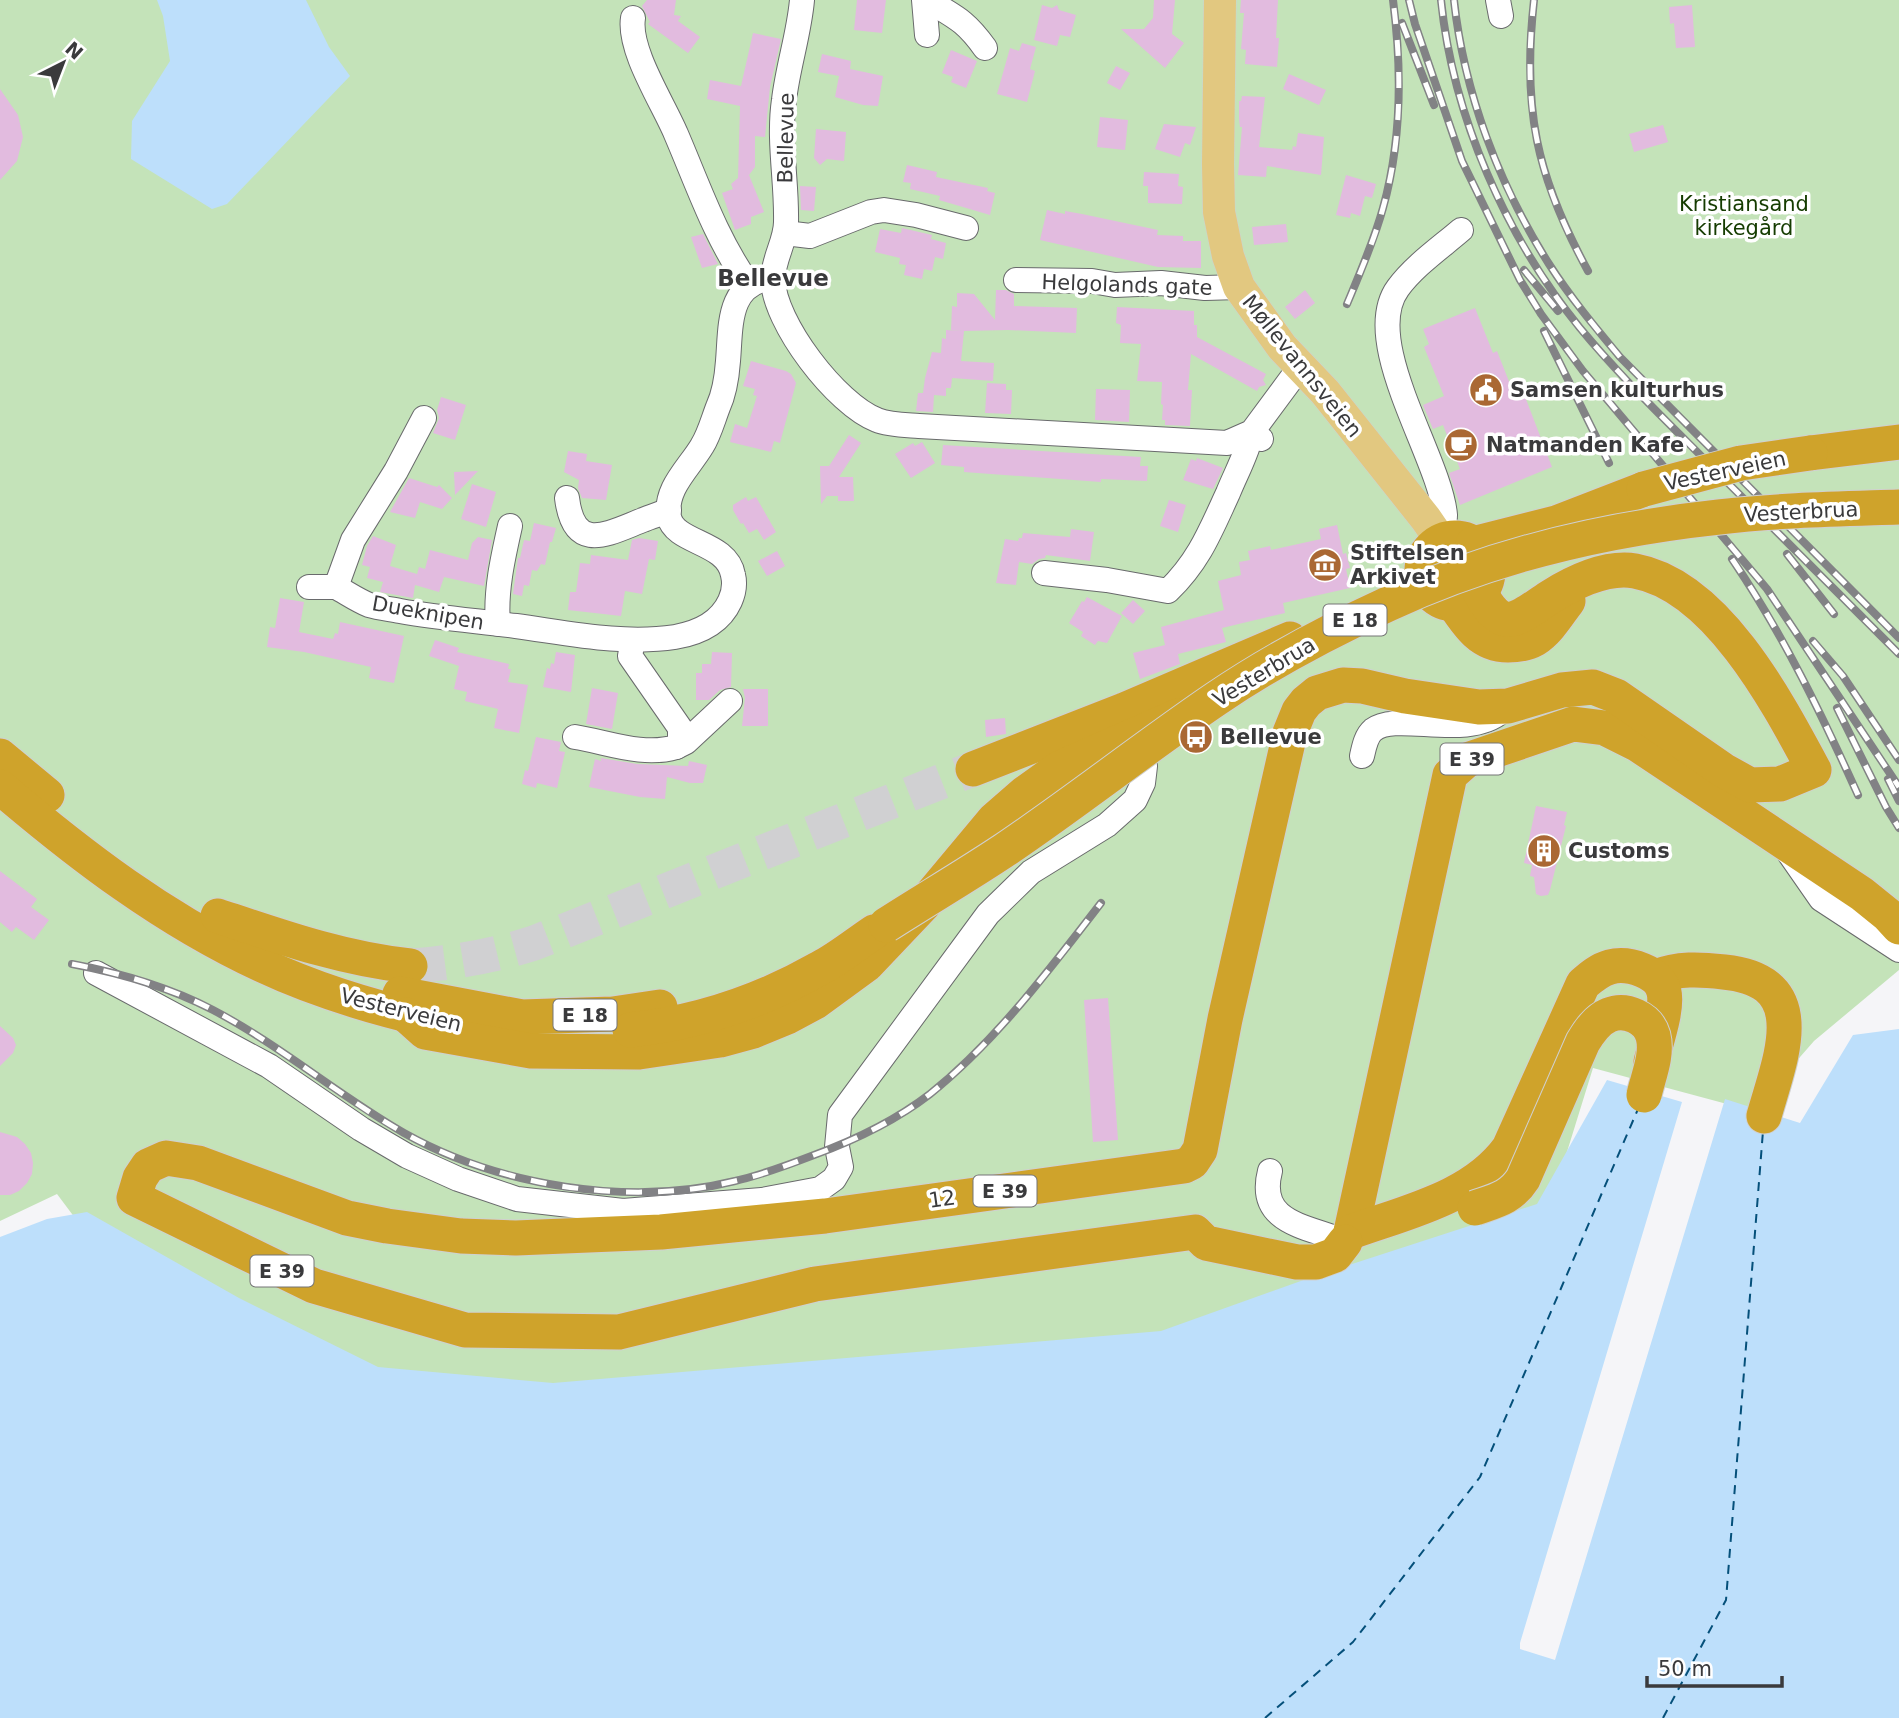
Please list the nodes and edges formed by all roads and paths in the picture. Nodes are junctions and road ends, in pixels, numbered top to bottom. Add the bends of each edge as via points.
1 (926, 0) edge
2 (1220, 0) edge
3 (803, 1) edge
4 (633, 18) dead end
5 (927, 34) dead end
6 (985, 48) dead end
7 (966, 228) dead end
8 (1461, 230) dead end
9 (785, 233) junction
10 (1016, 281) dead end
11 (761, 282) junction
12 (1239, 287) junction
13 (1300, 367) junction
14 (424, 418) dead end
15 (1258, 437) junction
16 (1899, 442) edge
17 (567, 498) dead end
18 (1899, 507) edge
19 (669, 510) junction
20 (510, 526) dead end
21 (1044, 573) dead end
22 (1456, 574) junction
23 (309, 587) dead end
24 (336, 587) junction
25 (498, 624) junction
26 (633, 640) junction
27 (730, 701) dead end
28 (1508, 706) junction
29 (1130, 723) junction
30 (575, 737) dead end
31 (676, 747) junction
32 (1362, 755) dead end
33 (0, 756) edge
34 (974, 769) tunnel mouth
35 (0, 787) edge
36 (0, 810) edge
37 (1778, 838) junction
38 (159, 908) junction
39 (218, 916) junction
40 (1899, 927) edge
41 (844, 949) junction
42 (1899, 950) edge
43 (410, 966) tunnel mouth
44 (96, 974) dead end
45 (1655, 977) junction
46 (406, 1015) junction
47 (1764, 1116) dead end
48 (1270, 1171) dead end
49 (1348, 1237) junction

1 - 5 street
1 - 6 street via 960,18
2 - 12 main road, Møllevannsveien via 1219,212
3 - 9 street, Bellevue via 783,111
4 - 11 street via 632,35 716,230
7 - 9 street via 884,211 810,236
8 - 22 street via 1396,290 1388,326 1393,362 1439,486
9 - 11 street, Bellevue
10 - 12 street, Helgolands gate
11 - 15 street via 776,296 793,338 836,390 878,421 1227,443
11 - 19 street via 735,303 720,403 703,444 673,489
12 - 13 main road, Møllevannsveien
13 - 15 street
13 - 22 main road, Møllevannsveien via 1426,519
14 - 24 street via 353,540
15 - 21 street via 1243,459 1211,534 1191,567 1168,591
16 - 22 highway, Vesterveien, bridge via 1741,463 1644,489 1556,523
17 - 19 street via 571,520 594,537
18 - 41 highway, Vesterbrua / E 18, bridge via 1788,511 1648,527 1584,539 1452,577 1293,652 1218,698 1005,849
19 - 26 street, Dueknipen via 676,528 731,564 731,598 723,613 695,632
20 - 25 street, Dueknipen via 500,578
22 - 28 highway, E 39 via 1469,626 1483,639 1500,645 1534,640 1584,580 1620,570 1660,578 1690,597 1757,671 1814,771 1780,784 1750,785 1616,696 1593,687 1562,690
22 - 29 highway, Vesterveien via 1406,589
23 - 24 street
24 - 25 street, Dueknipen via 370,605
25 - 26 street, Dueknipen
26 - 31 street via 631,656 680,728
27 - 31 street
28 - 32 street via 1489,719 1464,725 1384,725 1370,734
28 - 49 highway, 12 / E 39 via 1459,705 1343,685 1317,694 1299,711 1290,733 1228,1005 1200,1150 1184,1166 825,1216 516,1238 461,1236 347,1218 198,1163 166,1158 148,1166 134,1198 314,1286 465,1331 619,1332 815,1284 1195,1232 1206,1243 1316,1262 1335,1255
29 - 34 highway via 1067,731
29 - 44 street via 1145,766 1135,800 1107,825 1031,872 988,914 840,1115 837,1147 841,1167 820,1189 762,1200 622,1211 517,1199 407,1156 269,1066
29 - 46 highway via 1060,768 994,820 867,964 814,1002 753,1031 639,1052 531,1051 425,1032
30 - 31 street via 646,750
33 - 39 highway, Vesterveien via 125,858
35 - 38 highway, Vesterveien via 71,847
36 - 38 highway via 95,885
37 - 40 highway, E 39 via 1862,894
37 - 42 street via 1821,899
37 - 49 highway, E 39 via 1637,744 1605,728 1573,724 1467,760 1450,775
38 - 46 highway, Vesterveien via 263,965
39 - 41 highway, Vesterveien / E 18 via 262,945 367,987 522,1017 613,1014 679,1005 736,990
39 - 43 highway via 329,952
41 - 46 highway, Vesterveien / E 18 via 821,967 774,991 708,1015 653,1028 526,1033
45 - 47 highway via 1685,968 1740,973 1761,980 1773,993 1784,1014 1785,1028
45 - 49 highway, E 39 via 1636,967 1613,966 1583,984 1509,1148 1496,1166 1458,1193
45 - 49 highway, bridge via 1665,991 1664,1006 1644,1095 1654,1047 1649,1027 1630,1014 1610,1014 1583,1042 1516,1190 1505,1198 1364,1246
48 - 49 street via 1266,1186 1275,1211 1311,1232

